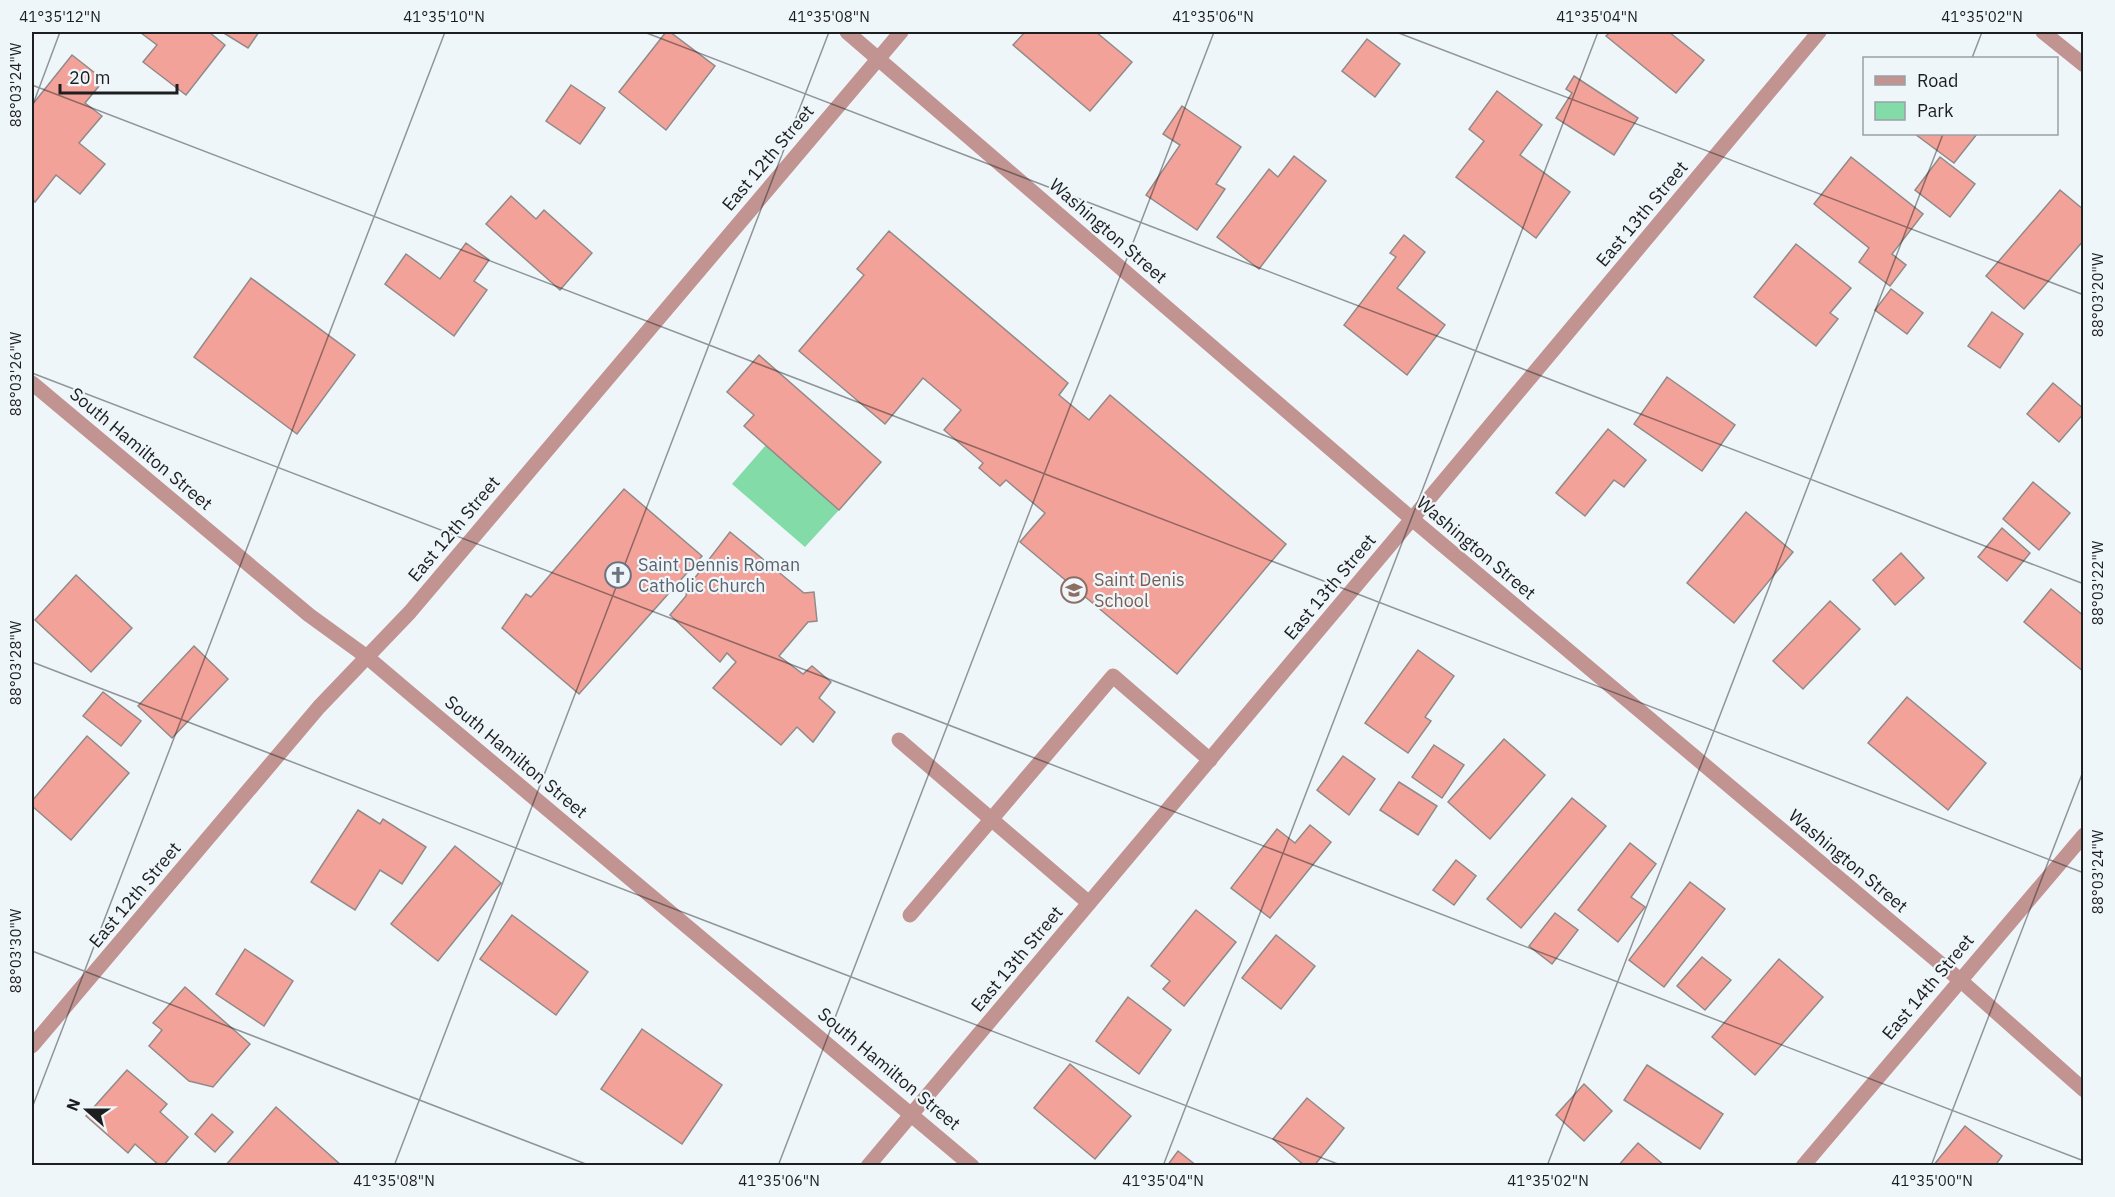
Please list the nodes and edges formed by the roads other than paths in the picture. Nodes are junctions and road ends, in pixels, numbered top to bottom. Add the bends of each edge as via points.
1 (847, 32) edge
2 (901, 32) edge
3 (1819, 32) edge
4 (2043, 32) edge
5 (878, 58) junction
6 (2084, 65) edge
7 (32, 383) edge
8 (1412, 519) junction
9 (367, 657) junction
10 (899, 740) dead end
11 (1210, 760) junction
12 (992, 819) junction
13 (2084, 834) edge
14 (1089, 903) junction
15 (910, 915) dead end
16 (1960, 980) junction
17 (32, 1046) edge
18 (2084, 1090) edge
19 (912, 1113) junction
20 (868, 1166) edge
21 (972, 1166) edge
22 (1803, 1166) edge

1 - 5 street, Washington Street
2 - 5 street, East 12th Street
3 - 8 street, East 13th Street
4 - 6 street
5 - 8 street, Washington Street
5 - 9 street, East 12th Street
7 - 9 street, South Hamilton Street via 309,615
8 - 11 street, East 13th Street
8 - 16 street, Washington Street
9 - 17 street, East 12th Street via 319,708
9 - 19 street, South Hamilton Street
10 - 12 street
11 - 12 street via 1113,676
11 - 14 street, East 13th Street
12 - 14 street
12 - 15 street
13 - 16 street, East 14th Street
14 - 19 street, East 13th Street
16 - 18 street, Washington Street
16 - 22 street, East 14th Street
19 - 20 street, East 13th Street
19 - 21 street, South Hamilton Street

